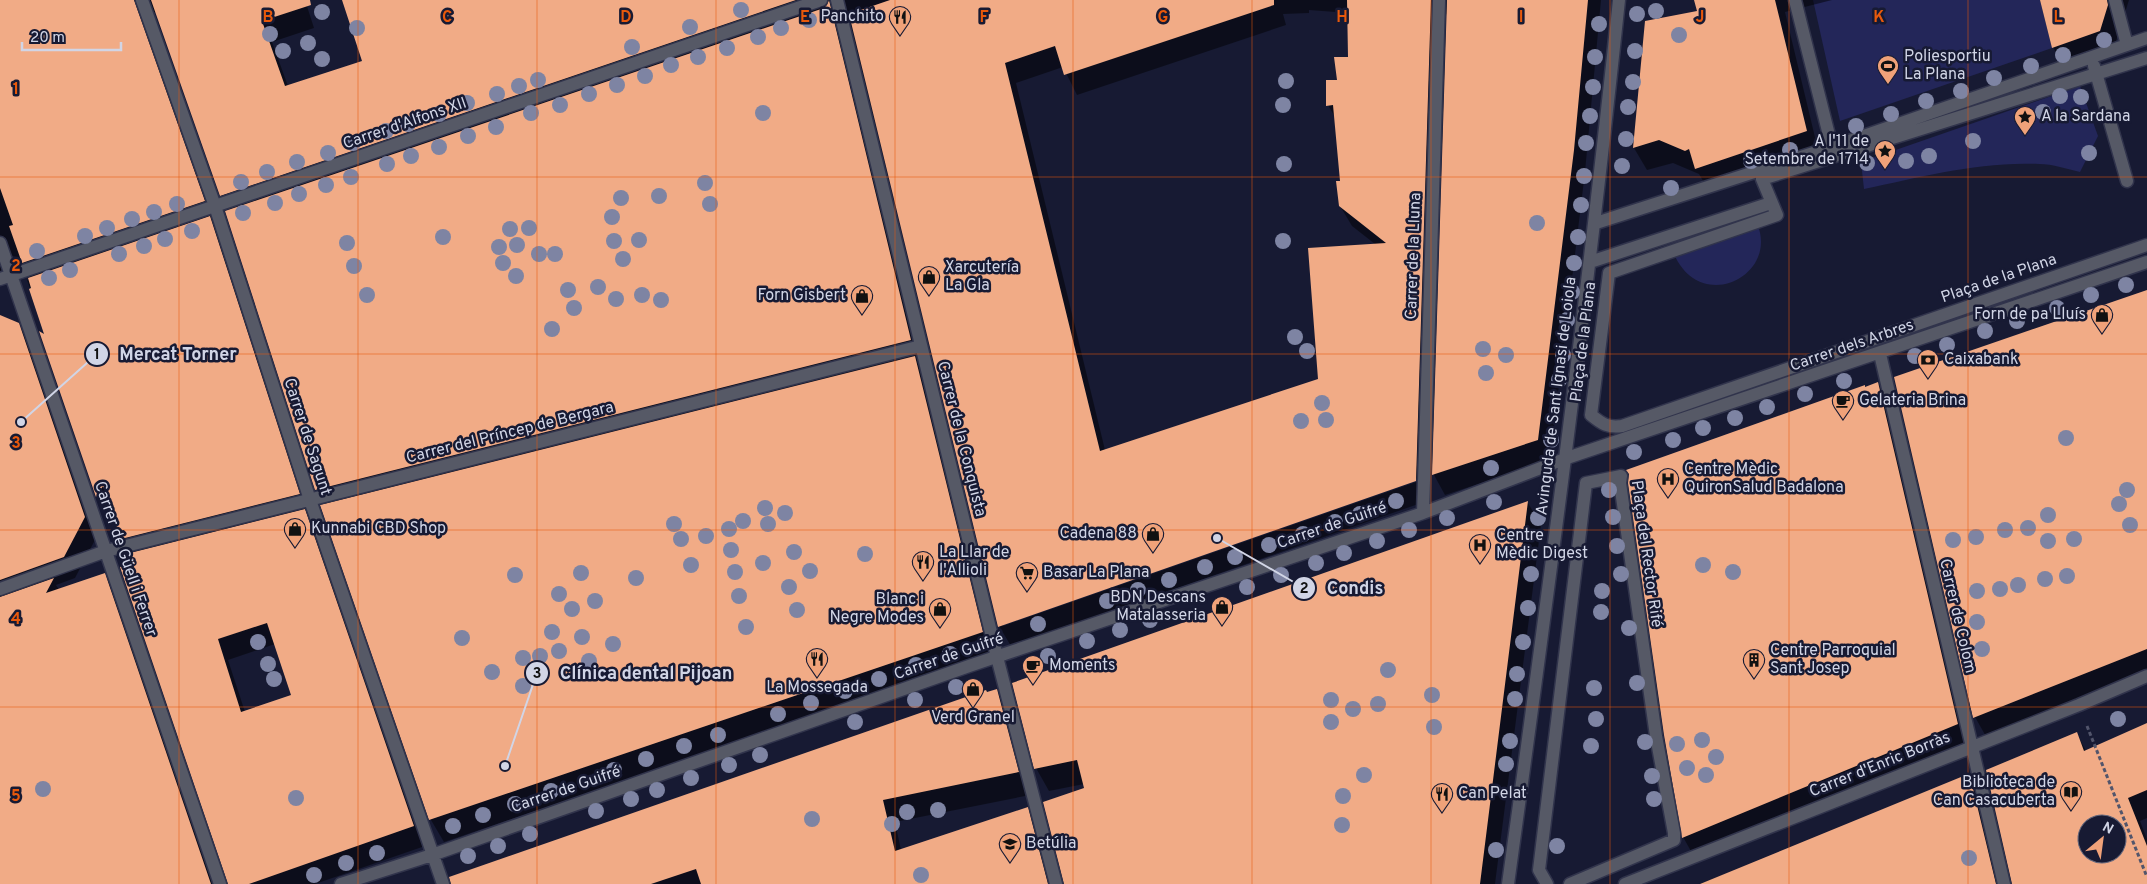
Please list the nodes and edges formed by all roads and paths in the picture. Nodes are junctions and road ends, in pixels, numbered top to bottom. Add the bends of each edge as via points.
1 (142, 0) edge
2 (821, 0) edge
3 (837, 0) edge
4 (1439, 0) edge
5 (1619, 0) edge
6 (1795, 0) edge
7 (2115, 0) edge
8 (2147, 38) edge
9 (2127, 45) junction
10 (2091, 57) junction
11 (2147, 58) edge
12 (1832, 147) junction
13 (2127, 181) dead end
14 (1771, 203) junction
15 (215, 206) junction
16 (1596, 224) junction
17 (0, 244) edge
18 (2147, 245) edge
19 (1590, 262) junction
20 (2147, 262) edge
21 (5, 278) edge
22 (921, 346) junction
23 (1880, 354) junction
24 (1567, 458) junction
25 (310, 500) junction
26 (1422, 512) junction
27 (106, 551) junction
28 (0, 589) edge
29 (997, 657) junction
30 (2147, 676) edge
31 (2079, 705) junction
32 (1971, 746) junction
33 (432, 855) junction
34 (2147, 877) edge
35 (220, 884) edge
36 (341, 884) edge
37 (443, 884) edge
38 (1056, 884) edge
39 (1508, 884) edge
40 (1547, 884) edge
41 (1570, 884) edge
42 (1625, 884) edge
43 (2004, 884) edge

1 - 15 street, Carrer de Sagunt
2 - 15 street, Carrer d'Alfons XII
3 - 22 street, Carrer de la Conquista
4 - 26 street, Carrer de la Lluna
5 - 16 street, Avinguda de Sant Ignasi de Loiola
6 - 12 street
7 - 9 street
8 - 9 street
9 - 10 street
10 - 12 street
10 - 13 street
11 - 14 street via 1762,180
12 - 16 street
14 - 18 street, Plaça de la Plana via 1777,214 1609,273 1591,415 1603,425 1622,426
14 - 19 street
15 - 21 street, Carrer d'Alfons XII
15 - 25 street, Carrer de Sagunt
16 - 19 street, Avinguda de Sant Ignasi de Loiola
17 - 21 street, Carrer de Güell i Ferrer
19 - 24 street, Avinguda de Sant Ignasi de Loiola
20 - 23 street, Carrer dels Arbres
21 - 27 street, Carrer de Güell i Ferrer
22 - 25 street, Carrer del Príncep de Bergara
22 - 29 street, Carrer de la Conquista
23 - 24 street, Carrer dels Arbres
23 - 32 street, Carrer de Colom
24 - 26 street, Carrer de Guifré
24 - 39 street, Avinguda de Sant Ignasi de Loiola
25 - 27 street, Carrer del Príncep de Bergara
25 - 33 street, Carrer de Sagunt
26 - 29 street, Carrer de Guifré
27 - 28 street, Carrer del Príncep de Bergara
27 - 35 street, Carrer de Güell i Ferrer
29 - 33 street, Carrer de Guifré
29 - 38 street, Carrer de la Conquista
30 - 31 street, Carrer d'Enric Borràs
31 - 32 street, Carrer d'Enric Borràs
31 - 34 path
32 - 42 street, Carrer d'Enric Borràs
32 - 43 street, Carrer de Colom
33 - 36 street, Carrer de Guifré
33 - 37 street, Carrer de Sagunt
40 - 41 street, Plaça del Rector Rifé via 1538,870 1586,483 1621,476 1636,600 1674,840

